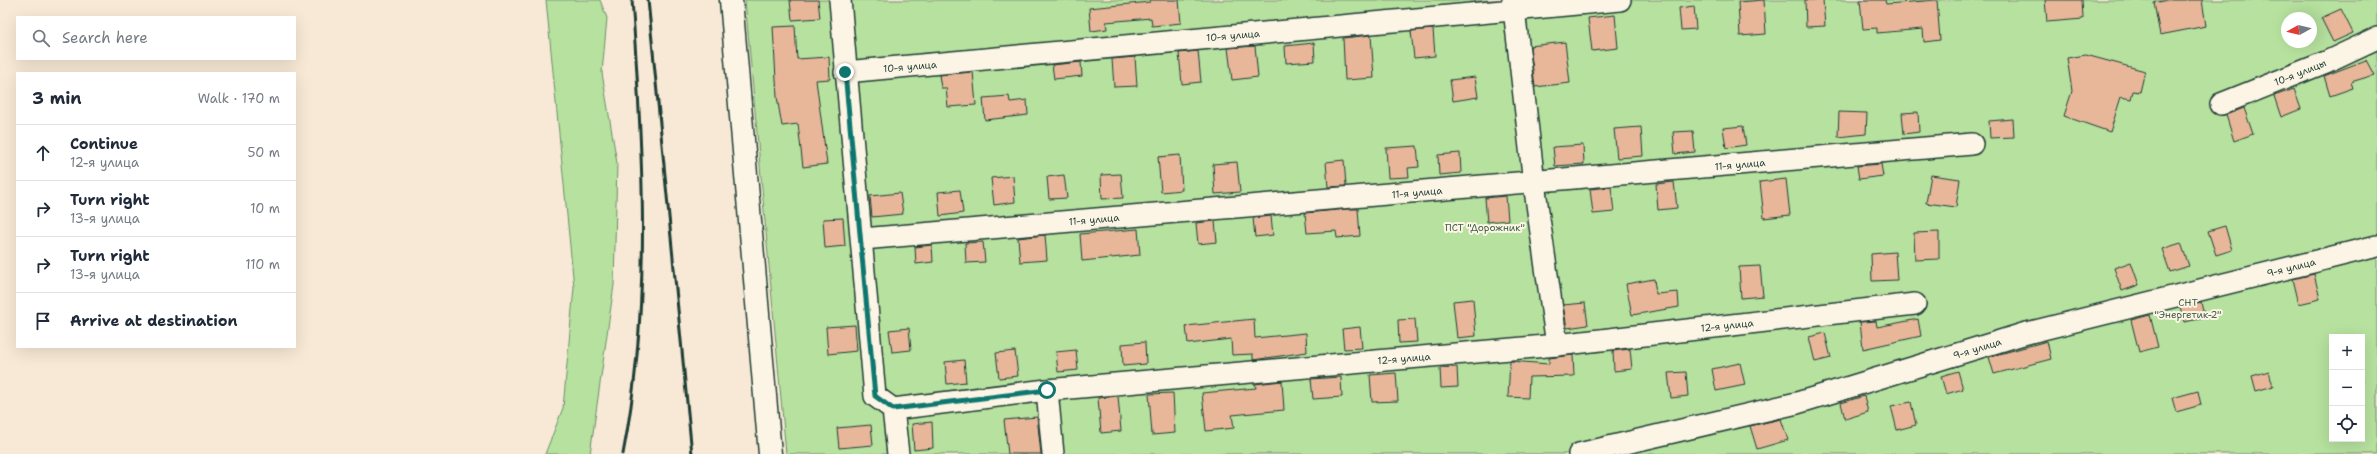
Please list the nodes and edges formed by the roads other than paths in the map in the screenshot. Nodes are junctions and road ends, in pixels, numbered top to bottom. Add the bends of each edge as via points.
1 (731, 0) edge
2 (840, 0) edge
3 (1620, 0) edge
4 (1513, 4) edge
5 (2377, 38) edge
6 (845, 72) junction
7 (2221, 104) dead end
8 (1972, 144) dead end
9 (1534, 182) junction
10 (862, 239) junction
11 (2377, 246) edge
12 (1915, 304) dead end
13 (1557, 345) junction
14 (1047, 390) junction
15 (893, 409) junction
16 (770, 454) edge
17 (898, 454) edge
18 (1053, 454) edge
19 (1579, 454) edge

1 - 16 street
2 - 6 street
3 - 4 street, 10-я улица
4 - 6 street, 10-я улица
4 - 9 street
5 - 7 street, 10-я улицы via 2326,62
6 - 10 street
8 - 9 street, 11-я улица
9 - 10 street, 11-я улица
9 - 13 street
10 - 15 street via 875,396
11 - 19 street, 9-я улица via 2023,334 1797,403
12 - 13 street, 12-я улица
13 - 14 street, 12-я улица
14 - 15 street, 12-я улица
14 - 18 street
15 - 17 street

